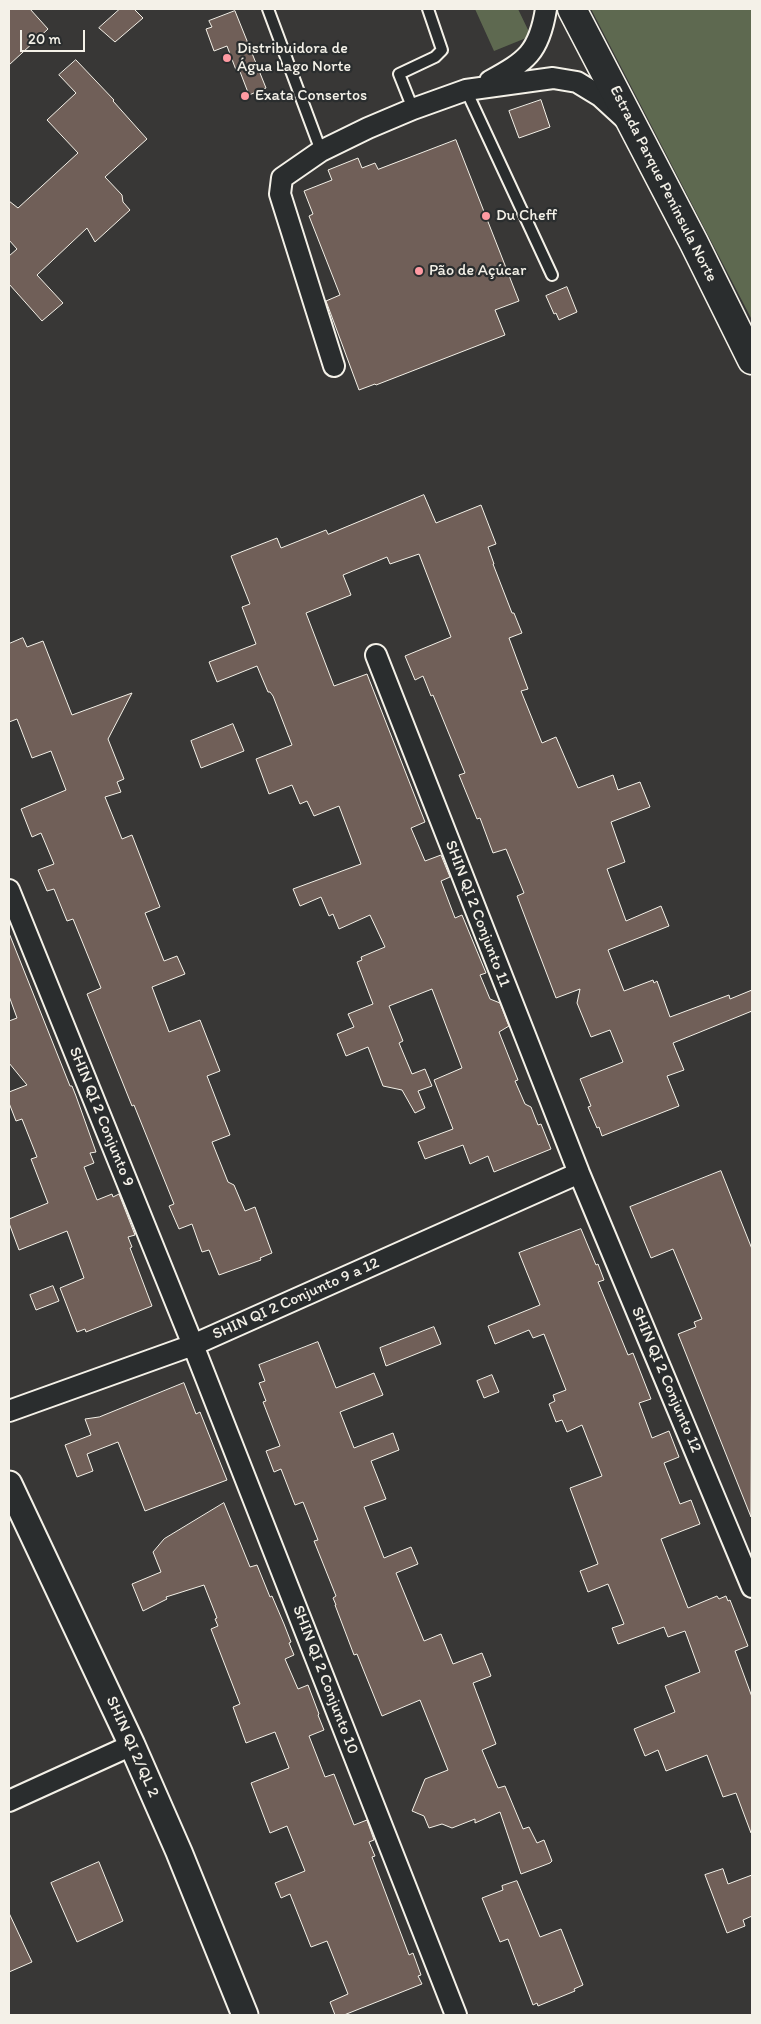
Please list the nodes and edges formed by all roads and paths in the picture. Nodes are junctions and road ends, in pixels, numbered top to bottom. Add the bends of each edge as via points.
1 (268, 9) edge
2 (428, 9) edge
3 (546, 9) edge
4 (572, 9) edge
5 (472, 89) junction
6 (412, 109) junction
7 (633, 126) junction
8 (321, 151) junction
9 (552, 275) dead end
10 (752, 360) edge
11 (334, 366) dead end
12 (376, 655) dead end
13 (9, 890) edge
14 (579, 1173) junction
15 (193, 1345) junction
16 (9, 1411) edge
17 (9, 1484) edge
18 (752, 1587) edge
19 (132, 1745) junction
20 (9, 1801) edge
21 (245, 2015) edge
22 (456, 2015) edge

1 - 8 lane
2 - 6 lane via 442,50 435,57 399,74
3 - 5 street via 543,28 534,49 519,64
4 - 7 main road, Estrada Parque Península Norte
5 - 6 street
5 - 7 street via 553,78 577,82 600,96
5 - 9 lane
6 - 8 street
7 - 10 main road, Estrada Parque Península Norte
8 - 11 street via 282,178 280,194
12 - 14 street, SHIN QI 2 Conjunto 11
13 - 15 street, SHIN QI 2 Conjunto 9
14 - 15 street, SHIN QI 2 Conjunto 9 a 12
14 - 18 street, SHIN QI 2 Conjunto 12
15 - 16 street, SHIN QI 2 Conjunto 9 a 12
15 - 22 street, SHIN QI 2 Conjunto 10
17 - 19 street, SHIN QI 2/QL 2
19 - 20 street
19 - 21 street, SHIN QI 2/QL 2

